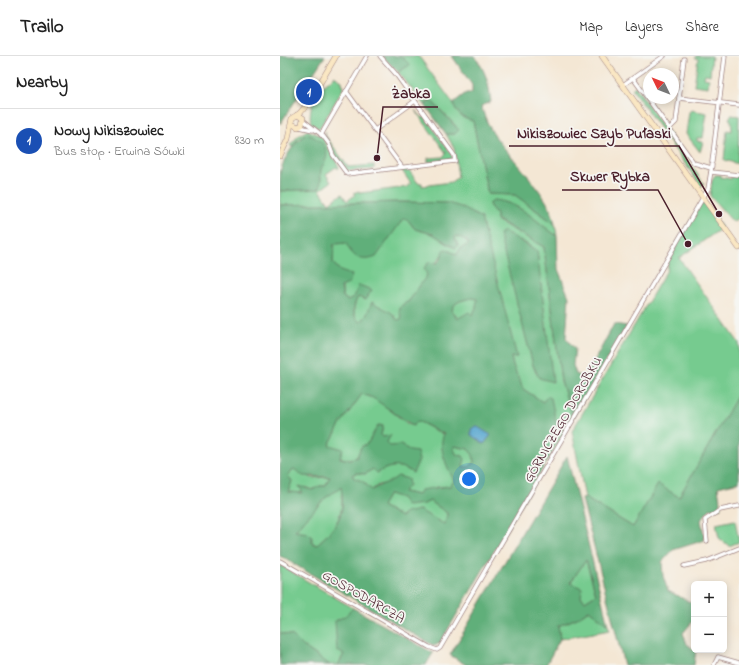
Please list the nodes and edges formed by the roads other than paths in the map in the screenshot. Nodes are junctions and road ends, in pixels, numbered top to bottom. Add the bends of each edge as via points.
1 (336, 56) edge
2 (367, 56) edge
3 (380, 56) edge
4 (602, 56) edge
5 (664, 56) edge
6 (724, 56) edge
7 (684, 59) dead end
8 (633, 78) junction
9 (623, 85) junction
10 (346, 91) junction
11 (679, 98) joint
12 (415, 101) junction
13 (719, 102) junction
14 (307, 104) junction
15 (678, 104) edge
16 (739, 105) edge
17 (297, 115) junction
18 (303, 119) junction
19 (292, 124) junction
20 (299, 127) junction
21 (670, 129) junction
22 (314, 130) junction
23 (375, 130) junction
24 (322, 135) junction
25 (288, 139) junction
26 (280, 156) edge
27 (402, 167) junction
28 (712, 167) junction
29 (739, 175) edge
30 (703, 196) junction
31 (739, 248) edge
32 (739, 506) edge
33 (707, 541) dead end
34 (739, 548) edge
35 (280, 561) edge
36 (684, 566) dead end
37 (437, 650) joint
38 (739, 663) edge
39 (714, 665) edge

1 - 14 street
2 - 10 street
3 - 12 street
4 - 9 street
5 - 8 street
6 - 13 street, GÓRNICZEGO DOROBKU
7 - 11 street
8 - 9 street
8 - 21 street
9 - 30 street
10 - 23 street
10 - 24 street
11 - 13 street
12 - 23 street
12 - 27 street via 455,160
13 - 16 street
13 - 28 street, GÓRNICZEGO DOROBKU
14 - 17 street
14 - 18 street
15 - 21 street via 676,124
17 - 18 street
17 - 19 street via 292,118
18 - 20 street
18 - 22 street
19 - 20 street
19 - 25 street
20 - 22 street
20 - 25 street
21 - 28 street via 694,163
22 - 24 street
23 - 27 street
24 - 27 street via 347,174
25 - 26 street
28 - 29 street
28 - 30 street, GÓRNICZEGO DOROBKU via 709,188
30 - 31 street
30 - 37 street, GÓRNICZEGO DOROBKU via 443,645
32 - 33 street via 720,510 705,520
34 - 36 street via 707,561
35 - 37 street, GOSPODARCZA
38 - 39 street via 718,657

